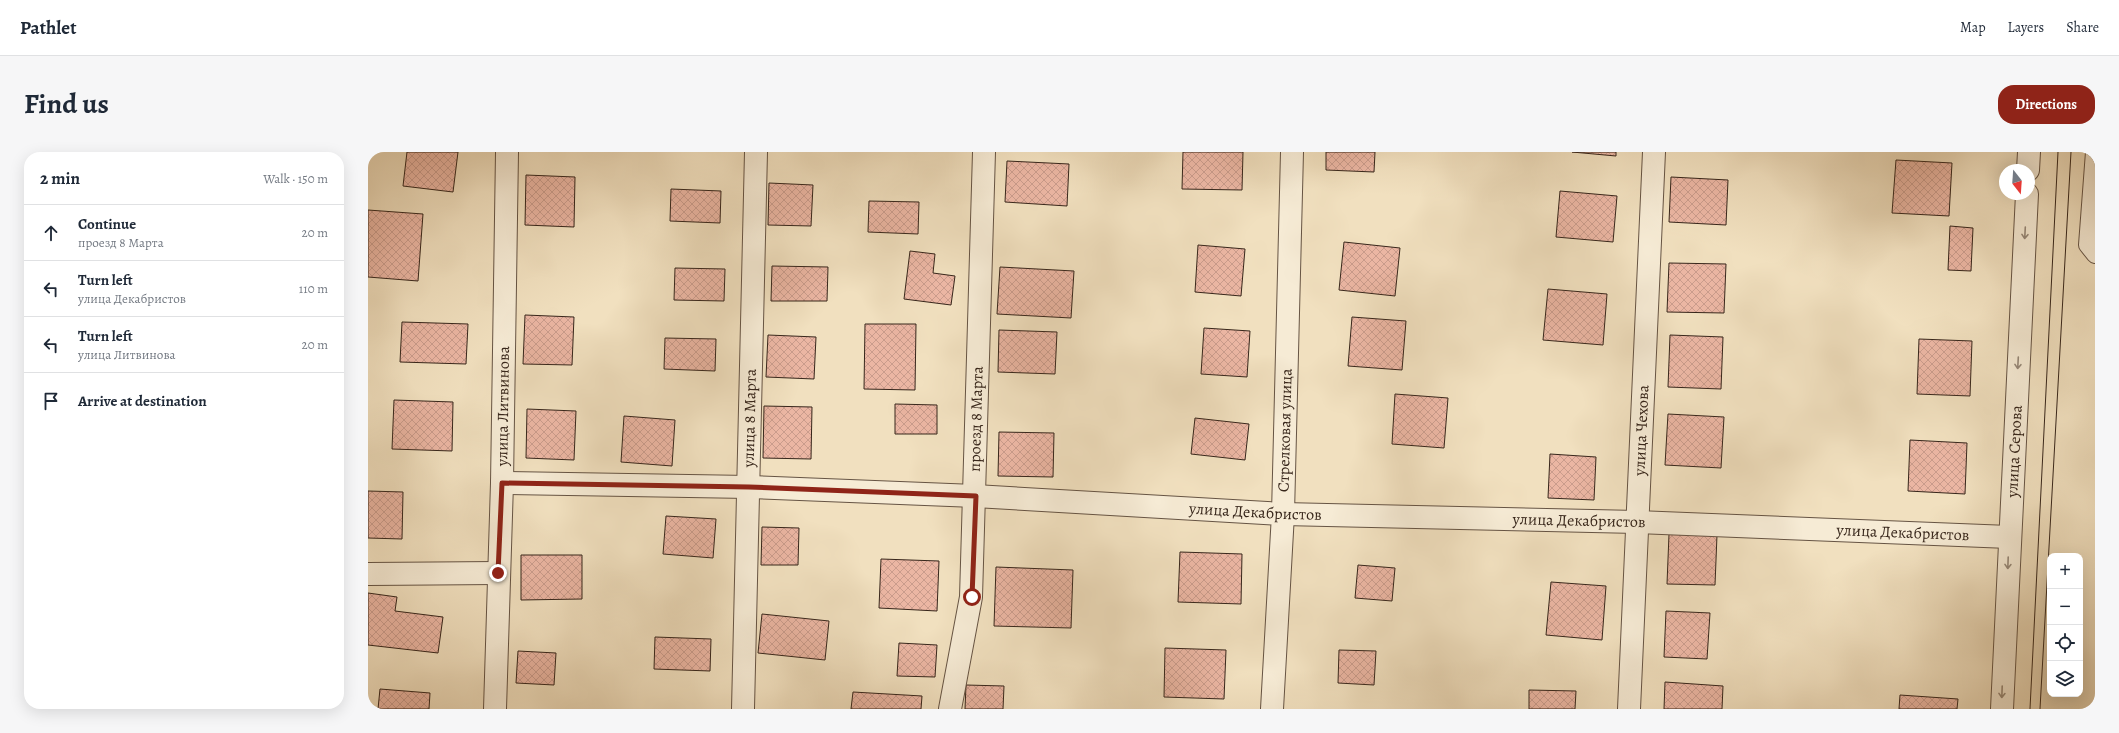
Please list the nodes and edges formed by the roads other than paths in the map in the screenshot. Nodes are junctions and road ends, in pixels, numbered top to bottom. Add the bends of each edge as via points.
1 (506, 152) edge
2 (756, 152) edge
3 (984, 152) edge
4 (1292, 152) edge
5 (1654, 152) edge
6 (2029, 152) edge
7 (2094, 152) edge
8 (2028, 164) edge
9 (2027, 200) edge
10 (2095, 255) edge
11 (502, 483) junction
12 (749, 487) junction
13 (976, 496) junction
14 (1283, 514) junction
15 (1637, 522) junction
16 (2009, 537) junction
17 (498, 573) junction
18 (368, 574) edge
19 (495, 709) edge
20 (743, 709) edge
21 (950, 709) edge
22 (1272, 709) edge
23 (1629, 709) edge
24 (2002, 709) edge

1 - 11 street, улица Литвинова
2 - 12 street, улица 8 Марта
3 - 13 street, проезд 8 Марта
4 - 14 street, Стрелковая улица
5 - 15 street, улица Чехова
6 - 8 street
7 - 10 lane via 2087,245
9 -> 16 street, улица Серова
11 - 12 street, улица Декабристов
11 - 17 street, улица Литвинова
12 - 13 street, улица Декабристов
12 - 20 street, улица 8 Марта
13 - 14 street, улица Декабристов
13 - 21 street, проезд 8 Марта via 972,597
14 - 15 street, улица Декабристов
14 - 22 street, Стрелковая улица
15 - 16 street, улица Декабристов
15 - 23 street, улица Чехова
16 -> 24 street, улица Серова
17 - 18 street
17 - 19 street, улица Литвинова

